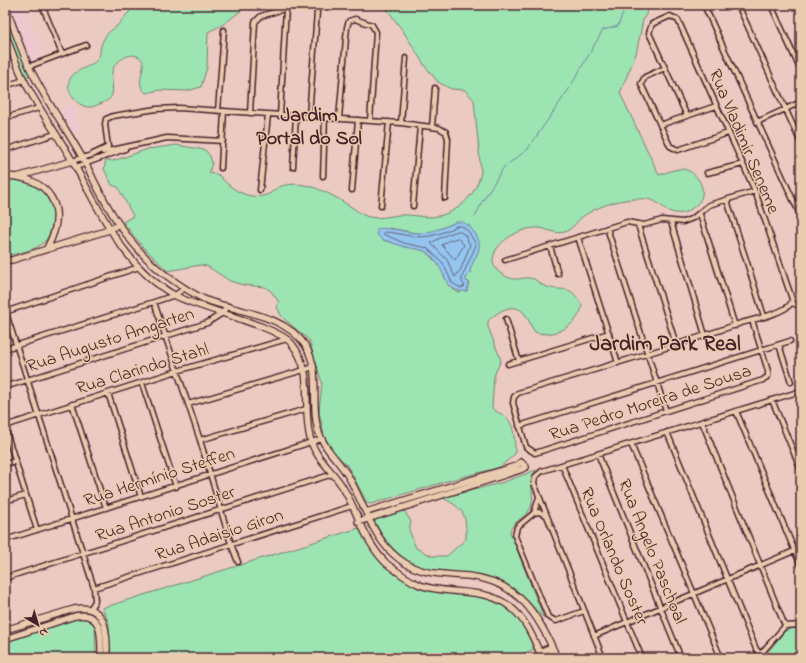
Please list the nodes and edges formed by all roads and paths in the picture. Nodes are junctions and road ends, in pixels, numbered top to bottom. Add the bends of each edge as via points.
1 (42, 5) edge
2 (297, 5) edge
3 (314, 5) edge
4 (704, 5) edge
5 (738, 5) edge
6 (771, 5) edge
7 (5, 6) edge
8 (286, 8) junction
9 (224, 30) dead end
10 (5, 33) edge
11 (86, 45) dead end
12 (62, 54) junction
13 (406, 58) dead end
14 (30, 66) junction
15 (665, 68) junction
16 (801, 71) edge
17 (34, 76) junction
18 (24, 80) junction
19 (5, 86) edge
20 (435, 88) dead end
21 (801, 102) edge
22 (716, 106) junction
23 (39, 108) junction
24 (785, 109) junction
25 (218, 111) junction
26 (224, 111) junction
27 (250, 113) junction
28 (268, 115) junction
29 (280, 116) junction
30 (296, 116) junction
31 (309, 116) junction
32 (687, 116) junction
33 (325, 117) junction
34 (5, 118) edge
35 (339, 118) junction
36 (358, 120) junction
37 (370, 120) junction
38 (389, 122) junction
39 (757, 122) junction
40 (401, 123) junction
41 (660, 125) junction
42 (420, 126) junction
43 (432, 127) junction
44 (728, 133) junction
45 (55, 134) junction
46 (223, 141) junction
47 (142, 142) junction
48 (801, 143) edge
49 (5, 150) edge
50 (93, 154) junction
51 (83, 158) junction
52 (72, 161) junction
53 (86, 164) junction
54 (742, 164) junction
55 (76, 167) junction
56 (293, 167) dead end
57 (221, 168) dead end
58 (707, 173) dead end
59 (5, 176) edge
60 (323, 176) dead end
61 (17, 177) junction
62 (260, 190) dead end
63 (352, 190) dead end
64 (755, 192) junction
65 (445, 198) dead end
66 (727, 200) junction
67 (381, 206) dead end
68 (414, 206) dead end
69 (700, 214) junction
70 (801, 217) edge
71 (671, 222) junction
72 (119, 224) junction
73 (638, 224) junction
74 (607, 228) junction
75 (109, 230) junction
76 (578, 238) junction
77 (550, 246) junction
78 (47, 248) junction
79 (5, 260) edge
80 (505, 260) dead end
81 (138, 267) junction
82 (558, 274) dead end
83 (185, 288) junction
84 (175, 295) junction
85 (154, 302) junction
86 (791, 303) junction
87 (228, 306) junction
88 (801, 306) edge
89 (5, 311) edge
90 (222, 314) junction
91 (764, 316) junction
92 (506, 319) dead end
93 (752, 320) junction
94 (735, 326) junction
95 (608, 333) junction
96 (165, 335) junction
97 (705, 335) junction
98 (287, 338) junction
99 (790, 341) dead end
100 (676, 344) junction
101 (16, 345) junction
102 (779, 345) junction
103 (5, 349) edge
104 (762, 351) junction
105 (647, 354) junction
106 (519, 361) junction
107 (618, 363) junction
108 (508, 364) dead end
109 (314, 367) junction
110 (305, 369) junction
111 (177, 371) junction
112 (28, 380) junction
113 (792, 382) dead end
114 (142, 383) junction
115 (657, 383) junction
116 (5, 387) edge
117 (801, 391) edge
118 (108, 393) junction
119 (772, 400) junction
120 (72, 404) junction
121 (188, 404) junction
122 (306, 409) junction
123 (666, 411) junction
124 (736, 411) junction
125 (38, 415) junction
126 (702, 422) junction
127 (519, 426) junction
128 (5, 427) edge
129 (667, 432) junction
130 (321, 439) junction
131 (200, 440) junction
132 (311, 442) junction
133 (631, 444) junction
134 (598, 454) junction
135 (15, 461) junction
136 (5, 464) edge
137 (562, 465) junction
138 (801, 470) edge
139 (333, 474) junction
140 (210, 475) junction
141 (176, 487) junction
142 (26, 495) junction
143 (141, 497) junction
144 (539, 497) junction
145 (5, 501) edge
146 (352, 506) junction
147 (106, 508) junction
148 (221, 510) junction
149 (365, 511) junction
150 (534, 512) junction
151 (546, 515) junction
152 (368, 518) junction
153 (72, 519) junction
154 (358, 522) junction
155 (37, 530) junction
156 (5, 540) edge
157 (231, 544) junction
158 (801, 548) edge
159 (795, 551) junction
160 (82, 554) junction
161 (238, 562) dead end
162 (761, 565) junction
163 (801, 566) edge
164 (5, 578) edge
165 (728, 579) junction
166 (94, 588) junction
167 (694, 593) junction
168 (660, 608) junction
169 (90, 609) junction
170 (68, 611) junction
171 (584, 611) junction
172 (68, 618) junction
173 (627, 621) junction
174 (801, 625) edge
175 (785, 626) junction
176 (5, 629) edge
177 (594, 636) junction
178 (5, 639) edge
179 (551, 648) junction
180 (760, 654) junction
181 (542, 657) edge
182 (101, 658) edge
183 (106, 658) edge
184 (553, 658) edge
185 (557, 658) edge
186 (603, 658) edge
187 (642, 658) edge
188 (681, 658) edge
189 (722, 658) edge
190 (757, 658) edge

1 - 12 street
2 - 8 street
3 - 31 street via 317,12
4 - 39 street
5 - 24 street
6 - 16 street
7 - 14 main road
8 - 27 street via 256,20
8 - 29 street
9 - 25 street
10 - 18 main road
11 - 12 street
12 - 14 street
13 - 40 street
14 - 17 main road
15 - 22 street, Rua Vladimir Seneme via 650,33 650,26 661,19 673,16 678,20
15 - 32 street
15 - 41 street via 645,77 641,84
17 - 18 main road
17 - 51 main road
18 - 19 street
18 - 23 main road
20 - 43 street
21 - 24 street
22 - 32 street
22 - 44 street, Rua Vladimir Seneme
23 - 34 street
23 - 45 main road
24 - 39 street
24 - 48 street
25 - 26 street
25 - 50 street via 168,108 113,116 106,119 105,124 108,147
26 - 27 street
26 - 46 street
27 - 28 street
28 - 29 street
28 - 62 street
29 - 30 street
30 - 31 street
30 - 56 street
31 - 33 street
32 - 41 street
33 - 35 street
33 - 60 street
35 - 36 street
35 - 37 street via 346,27 355,19 372,25 376,30
36 - 37 street
36 - 63 street
37 - 38 street
38 - 40 street
38 - 67 street
39 - 70 street
40 - 42 street
41 - 44 street via 672,148 678,150
42 - 43 street
42 - 68 street
43 - 65 street via 443,129 448,136
44 - 54 street, Rua Vladimir Seneme
45 - 49 street
45 - 52 main road
46 - 47 street via 170,138
46 - 57 street
47 - 50 street
47 - 53 street
50 - 51 street
51 - 52 street
51 - 53 main road
52 - 55 main road
52 - 61 main road
53 - 55 street
53 - 72 main road
54 - 58 street
54 - 64 street, Rua Vladimir Seneme
55 - 75 main road
59 - 61 main road
61 - 78 main road via 42,188 54,200 57,218 55,231
64 - 66 street
64 - 86 street, Rua Vladimir Seneme via 792,299
66 - 69 street via 709,206
66 - 91 street
69 - 71 street via 688,221
69 - 94 street
71 - 73 street via 663,220 646,225
71 - 97 street
72 - 75 main road
72 - 83 main road via 149,261
73 - 74 street via 629,221
73 - 100 street
74 - 76 street
74 - 105 street
75 - 78 main road
75 - 81 main road
76 - 77 street
76 - 95 street
77 - 80 street
77 - 82 street
78 - 79 main road
81 - 84 main road
81 - 89 street
83 - 84 street
83 - 87 main road via 207,300
84 - 85 street
84 - 90 main road
85 - 96 street
85 - 101 street
86 - 88 street
86 - 91 street via 786,309
87 - 90 street
87 - 109 main road via 257,315 294,333 305,346
89 - 101 street
90 - 96 street, Rua Augusto Amgarten
90 - 98 main road
91 - 93 street
92 - 106 street
93 - 94 street
93 - 104 street, Rua Pedro Moreira de Sousa
94 - 97 street
95 - 106 street
95 - 107 street
96 - 111 street
96 - 112 street, Rua Augusto Amgarten
97 - 100 street
98 - 110 main road via 299,354
98 - 111 street, Rua Clarindo Stahl
99 - 102 street
100 - 105 street
101 - 103 street
101 - 112 street
102 - 104 street
102 - 113 street
104 - 115 street
104 - 123 street, Rua Pedro Moreira de Sousa via 768,372 763,380
105 - 107 street
105 - 115 street
106 - 108 street
107 - 127 street via 518,393 513,403
109 - 110 street
109 - 130 main road via 316,423
110 - 121 street
110 - 122 main road via 308,388
111 - 114 street, Rua Clarindo Stahl
111 - 121 street
112 - 116 street, Rua Augusto Amgarten
112 - 125 street
114 - 118 street, Rua Clarindo Stahl
114 - 141 street
115 - 123 street
115 - 127 street
117 - 119 street
118 - 120 street, Rua Clarindo Stahl
118 - 143 street
119 - 124 street
119 - 138 street
120 - 125 street, Rua Clarindo Stahl
120 - 147 street
121 - 131 street
122 - 131 street
122 - 132 main road
123 - 127 street, Rua Pedro Moreira de Sousa via 535,453 529,450
124 - 126 street
124 - 159 street
125 - 128 street, Rua Clarindo Stahl
125 - 153 street
126 - 129 street
126 - 162 street
128 - 135 street
129 - 133 street
129 - 165 street
130 - 132 street, Rua Hermínio Steffen
130 - 149 main road via 349,476
131 - 140 street
132 - 139 main road
132 - 140 street, Rua Hermínio Steffen
133 - 134 street
133 - 167 street
134 - 137 street
134 - 168 street, Rua Angelo Paschoal
135 - 136 street
135 - 142 street
137 - 144 street via 537,475 534,484
137 - 173 street, Rua Orlando Soster
139 - 146 main road
139 - 148 street, Rua Antonio Soster
140 - 141 street, Rua Hermínio Steffen
140 - 148 street
141 - 143 street, Rua Hermínio Steffen
142 - 145 street
142 - 155 street
143 - 147 street, Rua Hermínio Steffen
144 - 150 street
144 - 151 street
146 - 149 main road
146 - 154 main road
146 - 157 street, Rua Adaisio Giron
147 - 153 street, Rua Hermínio Steffen
148 - 157 street
148 - 160 street, Rua Antonio Soster
149 - 152 main road
149 - 152 main road via 516,466 521,462 526,467
150 - 151 street
150 - 171 street via 517,527 514,536 548,617 556,621
151 - 171 street
152 - 154 main road
152 - 179 main road via 389,550 401,561 418,570 432,574 484,579 511,591 538,618
153 - 155 street, Rua Hermínio Steffen
153 - 160 street
154 - 181 main road via 381,558 405,577 420,585 437,589 485,594 508,605 522,618
155 - 156 street, Rua Hermínio Steffen
157 - 161 street
157 - 166 street, Rua Adaisio Giron
158 - 159 street
159 - 162 street
159 - 163 street
160 - 164 street, Rua Antonio Soster
160 - 166 street
162 - 165 street
162 - 175 street
165 - 167 street
165 - 180 street
166 - 169 street via 95,601
167 - 168 street
167 - 189 street
168 - 173 street
168 - 188 street, Rua Angelo Paschoal
169 - 170 main road via 84,607
169 - 183 main road via 102,619 106,627
170 - 172 main road
170 - 176 main road
171 - 177 street
172 - 178 main road
172 - 182 main road via 87,616 97,622
173 - 177 street
173 - 187 street, Rua Orlando Soster
174 - 175 street
175 - 180 street
177 - 186 street
179 - 181 main road via 544,650
179 - 184 main road
179 - 185 main road
180 - 190 street

